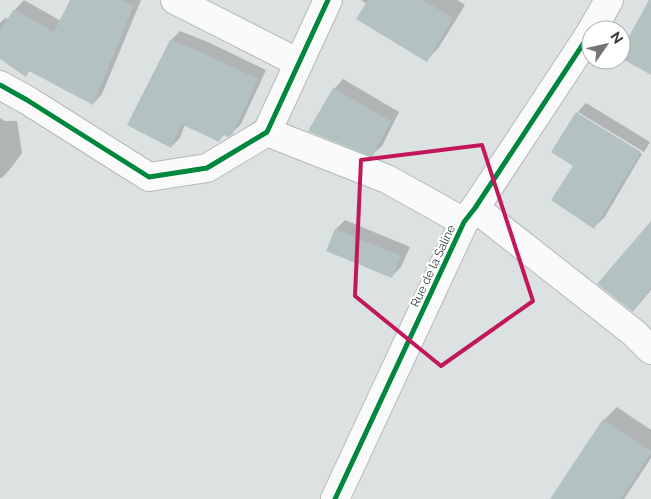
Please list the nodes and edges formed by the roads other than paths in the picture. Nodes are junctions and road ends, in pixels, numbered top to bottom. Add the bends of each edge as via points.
1 (175, 0) edge
2 (328, 0) edge
3 (609, 0) edge
4 (597, 20) edge
5 (581, 46) edge
6 (299, 63) junction
7 (0, 85) edge
8 (267, 132) junction
9 (470, 215) junction
10 (651, 350) edge
11 (336, 499) edge

1 - 6 street
2 - 6 street
3 - 4 street, Rue de la Saline
5 - 9 street, Rue de la Saline
6 - 8 street
7 - 8 street via 150,177 207,168
8 - 9 street
9 - 10 street via 627,327
9 - 11 street, Rue de la Saline

